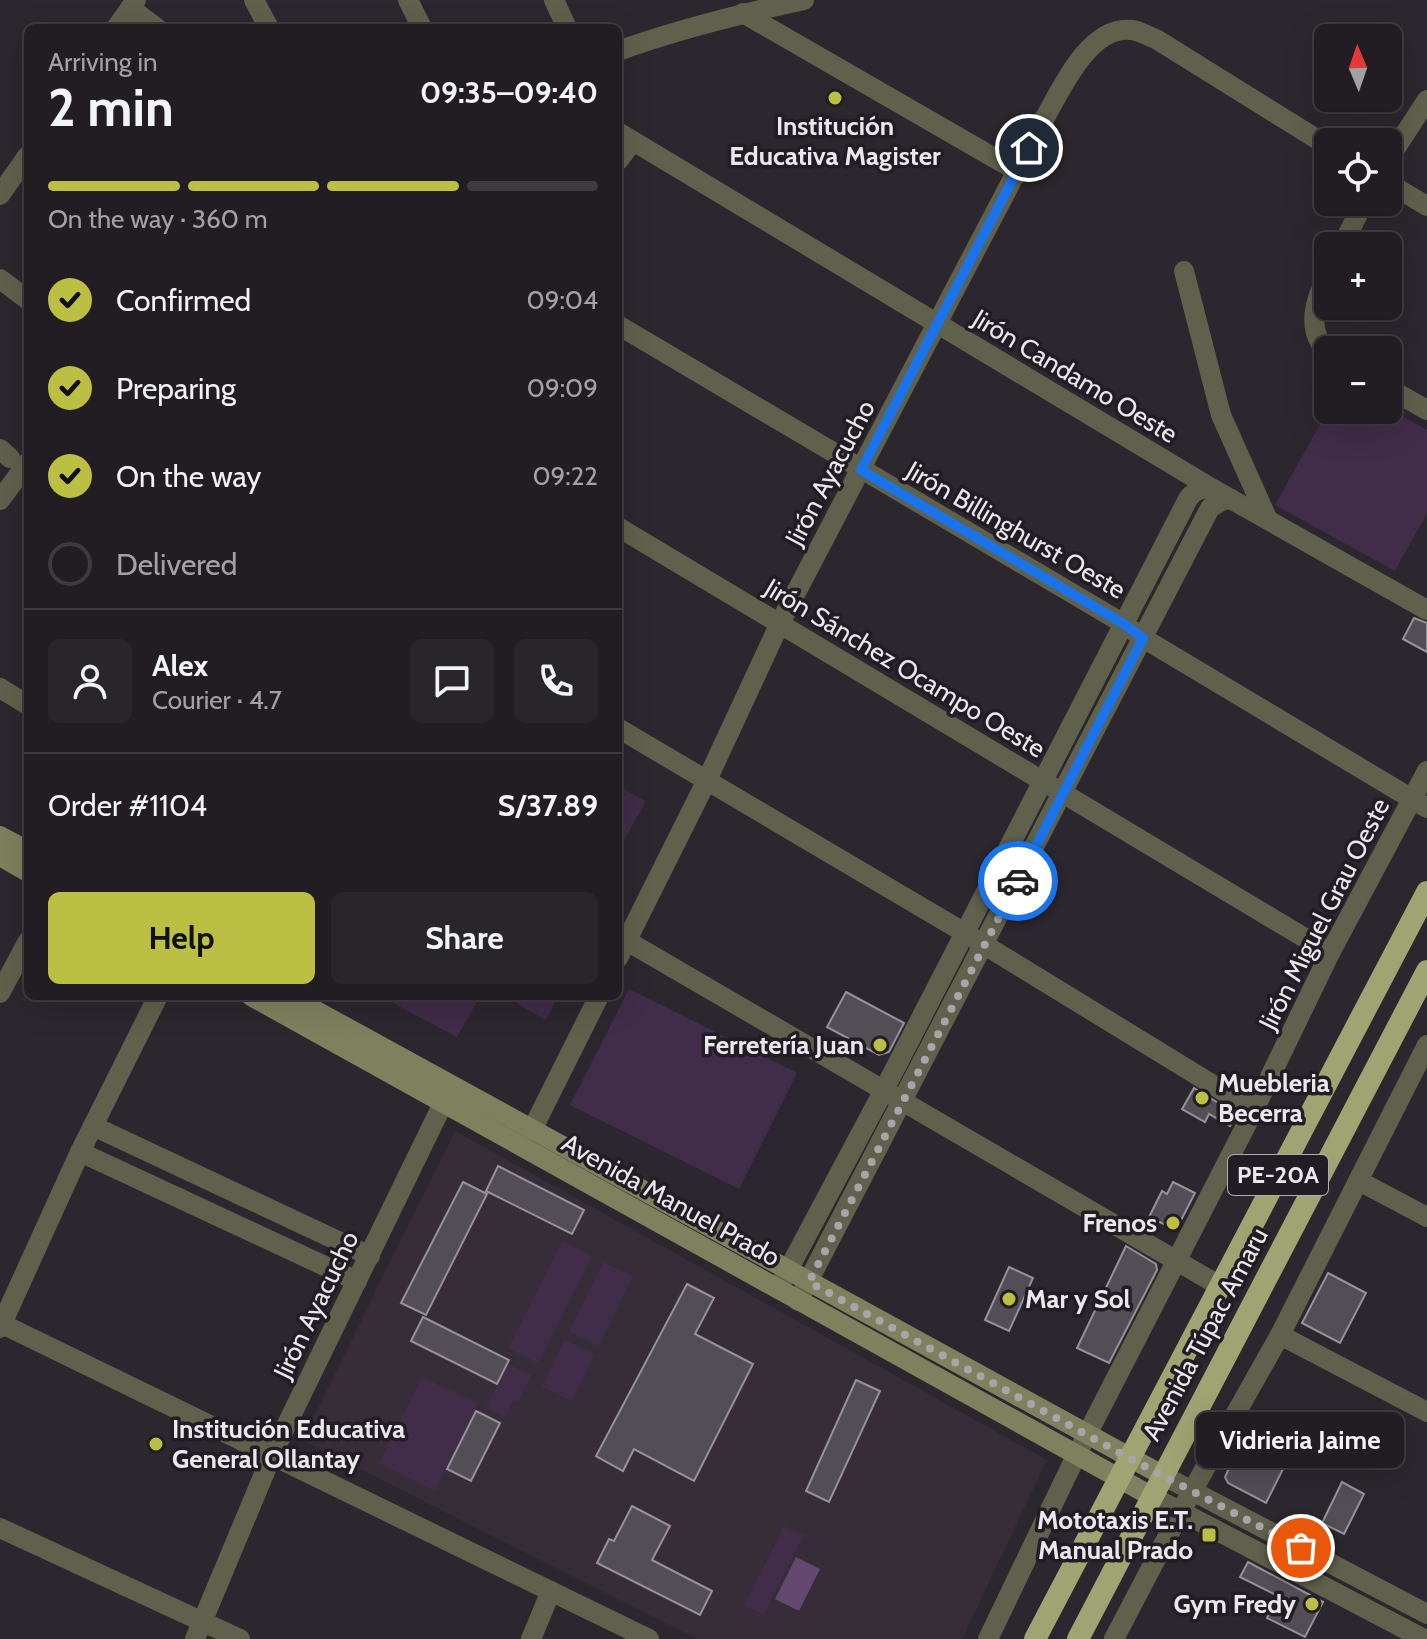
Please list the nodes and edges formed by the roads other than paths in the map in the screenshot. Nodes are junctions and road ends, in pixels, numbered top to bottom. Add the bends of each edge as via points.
1 (254, 0) edge
2 (408, 0) edge
3 (554, 0) edge
4 (804, 0) edge
5 (133, 4) edge
6 (743, 13) junction
7 (119, 24) edge
8 (153, 24) edge
9 (267, 24) edge
10 (420, 24) edge
11 (565, 24) edge
12 (622, 50) edge
13 (1427, 100) edge
14 (625, 136) edge
15 (1314, 137) edge
16 (1402, 138) edge
17 (24, 161) edge
18 (1017, 171) junction
19 (1402, 191) edge
20 (0, 195) edge
21 (1427, 206) edge
22 (1184, 271) dead end
23 (0, 279) edge
24 (24, 297) edge
25 (938, 324) junction
26 (622, 327) edge
27 (1402, 396) edge
28 (1427, 410) edge
29 (13, 456) edge
30 (861, 470) junction
31 (1222, 494) junction
32 (0, 500) edge
33 (1268, 520) junction
34 (622, 529) edge
35 (1427, 610) edge
36 (780, 623) junction
37 (1124, 624) junction
38 (1143, 638) junction
39 (0, 688) edge
40 (24, 701) edge
41 (622, 730) edge
42 (1427, 771) edge
43 (707, 780) junction
44 (1044, 781) junction
45 (1064, 793) junction
46 (1420, 804) edge
47 (0, 836) edge
48 (24, 849) edge
49 (0, 856) edge
50 (24, 870) edge
51 (1427, 892) edge
52 (965, 933) junction
53 (985, 945) junction
54 (24, 948) edge
55 (622, 950) edge
56 (1330, 953) junction
57 (1427, 971) edge
58 (0, 993) edge
59 (156, 1000) edge
60 (262, 1000) edge
61 (295, 1000) edge
62 (597, 1000) edge
63 (1427, 1045) edge
64 (884, 1090) junction
65 (447, 1094) junction
66 (904, 1100) junction
67 (1254, 1110) junction
68 (93, 1126) junction
69 (532, 1130) junction
70 (80, 1152) junction
71 (1359, 1181) junction
72 (1427, 1217) edge
73 (370, 1256) junction
74 (1175, 1260) junction
75 (788, 1270) junction
76 (357, 1281) junction
77 (809, 1282) junction
78 (1220, 1286) junction
79 (778, 1289) junction
80 (798, 1301) junction
81 (1, 1325) edge
82 (1280, 1335) junction
83 (1427, 1412) edge
84 (1087, 1435) junction
85 (272, 1455) junction
86 (1076, 1456) junction
87 (1129, 1458) junction
88 (1162, 1475) junction
89 (1117, 1479) junction
90 (1192, 1492) junction
91 (1151, 1496) junction
92 (1181, 1511) junction
93 (0, 1528) edge
94 (551, 1591) junction
95 (1427, 1614) edge
96 (199, 1630) edge
97 (240, 1639) edge
98 (531, 1639) edge
99 (649, 1639) edge
100 (988, 1639) edge
101 (1035, 1639) edge
102 (1078, 1639) edge
103 (1114, 1639) edge
104 (1424, 1639) edge

1 - 9 street
2 - 10 street
3 - 11 street
4 - 6 street
5 - 7 street
5 - 8 street
6 - 12 street
6 - 18 street
13 - 16 street
14 - 25 street, Jirón Candamo Oeste
15 - 18 street, Jirón Ayacucho via 1156,39 1133,30 1116,31 1082,56
17 - 20 street
18 - 25 street, Jirón Ayacucho
19 - 21 street
22 - 33 street via 1221,415
23 - 24 street
25 - 30 street, Jirón Ayacucho
25 - 31 street, Jirón Candamo Oeste
26 - 30 street, Jirón Billinghurst Oeste
27 - 28 street
29 - 32 street
30 - 36 street, Jirón Ayacucho
30 - 37 street, Jirón Billinghurst Oeste
31 - 33 street, Jirón Candamo Oeste
31 - 37 street via 1202,488 1193,492
31 - 38 street
33 - 35 street, Jirón Candamo Oeste
34 - 36 street, Jirón Sánchez Ocampo Oeste
36 - 43 street, Jirón Ayacucho
36 - 44 street, Jirón Sánchez Ocampo Oeste
37 - 38 street, Jirón Billinghurst Oeste
37 - 44 street
38 - 45 street
38 - 46 street, Jirón Billinghurst Oeste
39 - 40 street
41 - 43 street
42 - 46 street, Jirón Miguel Grau Oeste
43 - 52 street
43 - 55 street, Jirón Ayacucho
44 - 45 street, Jirón Sánchez Ocampo Oeste
44 - 52 street
45 - 53 street
45 - 56 street, Jirón Sánchez Ocampo Oeste
46 - 56 street, Jirón Miguel Grau Oeste
47 - 48 main road
49 - 50 main road
51 - 78 highway, Avenida Túpac Amaru / PE-20A
52 - 53 street
52 - 64 street
53 - 66 street
53 - 67 street
54 - 58 street
55 - 64 street
56 - 67 street, Jirón Miguel Grau Oeste
57 - 88 highway, Avenida Túpac Amaru / PE-20A
59 - 68 street
60 - 65 main road, Avenida Manuel Prado
61 - 65 main road, Avenida Manuel Prado
62 - 69 street
63 - 71 street
64 - 66 street
64 - 75 street
65 - 69 main road, Avenida Manuel Prado
65 - 73 street, Jirón Ayacucho
65 - 79 main road, Avenida Manuel Prado
66 - 74 street
66 - 77 street
67 - 74 street, Jirón Miguel Grau Oeste
68 - 70 street
68 - 73 street
69 - 75 main road, Avenida Manuel Prado
70 - 76 street
70 - 81 street
71 - 72 street
71 - 82 street
73 - 76 street, Jirón Ayacucho
74 - 78 street
74 - 84 street, Jirón Miguel Grau Oeste
75 - 77 main road, Avenida Manuel Prado
75 - 79 street
76 - 85 street, Jirón Ayacucho
77 - 80 street
77 - 84 main road, Avenida Manuel Prado
78 - 87 highway, Avenida Túpac Amaru / PE-20A
79 - 80 main road, Avenida Manuel Prado
80 - 86 main road, Avenida Manuel Prado
81 - 85 street
82 - 83 street
82 - 90 street
84 - 86 street, Jirón Miguel Grau Oeste
84 - 87 main road, Avenida Manuel Prado
85 - 94 street
85 - 96 street, Jirón Ayacucho
86 - 89 main road, Avenida Manuel Prado
86 - 100 street, Jirón Miguel Grau Oeste
87 - 88 main road, Avenida Manuel Prado
87 - 89 highway, Avenida Túpac Amaru / PE-20A
88 - 90 street
88 - 91 highway, Avenida Túpac Amaru / PE-20A
89 - 91 main road, Avenida Manuel Prado
89 - 101 highway, Avenida Túpac Amaru / PE-20A
90 - 92 street
90 - 95 street
91 - 92 street
91 - 102 highway, Avenida Túpac Amaru / PE-20A
92 - 103 street
92 - 104 street
93 - 96 street
94 - 98 street
94 - 99 street
96 - 97 street

